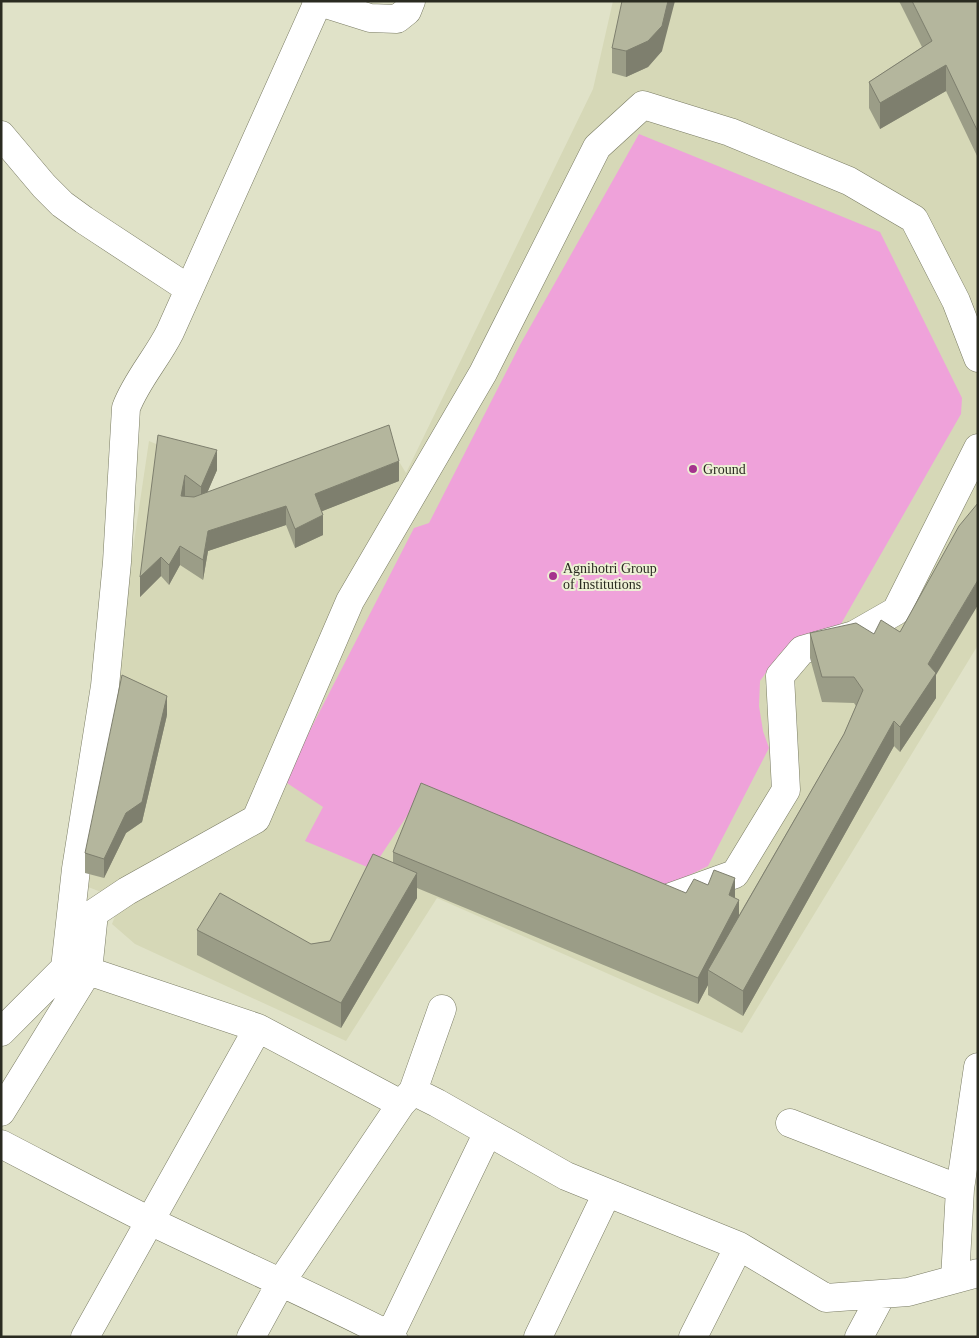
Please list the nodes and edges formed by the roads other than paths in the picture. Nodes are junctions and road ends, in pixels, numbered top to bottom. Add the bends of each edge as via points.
1 (411, 1) edge
2 (317, 2) edge
3 (1, 135) edge
4 (189, 289) junction
5 (978, 358) edge
6 (978, 448) edge
7 (660, 901) edge
8 (76, 969) junction
9 (442, 1009) dead end
10 (258, 1028) junction
11 (1, 1032) edge
12 (977, 1077) edge
13 (407, 1097) junction
14 (1, 1112) edge
15 (790, 1123) dead end
16 (488, 1132) junction
17 (1, 1144) edge
18 (960, 1189) junction
19 (607, 1193) junction
20 (150, 1220) junction
21 (739, 1246) junction
22 (967, 1276) edge
23 (281, 1282) junction
24 (882, 1294) junction
25 (391, 1336) edge
26 (85, 1337) edge
27 (251, 1337) edge
28 (538, 1337) edge
29 (693, 1337) edge
30 (859, 1337) edge

1 - 2 street via 407,11 397,19 370,18
2 - 4 street
3 - 4 street via 62,204
4 - 8 street via 164,344 126,408 117,562 105,686 76,869
5 - 8 street via 956,301 914,219 849,181 730,132 643,105 597,147 483,373 350,601 256,819 94,913
6 - 7 street via 896,611 854,635 802,650 780,676 786,790 735,874
8 - 10 street
8 - 11 street
8 - 14 street
9 - 13 street
10 - 13 street
10 - 20 street
12 - 18 street
13 - 16 street
13 - 23 street
15 - 18 street
16 - 19 street via 566,1176
16 - 25 street
17 - 20 street
18 - 22 street
19 - 21 street
19 - 28 street
20 - 23 street
20 - 26 street
21 - 24 street via 826,1298
21 - 29 street
22 - 24 street via 908,1292
23 - 25 street
23 - 27 street
24 - 30 street

